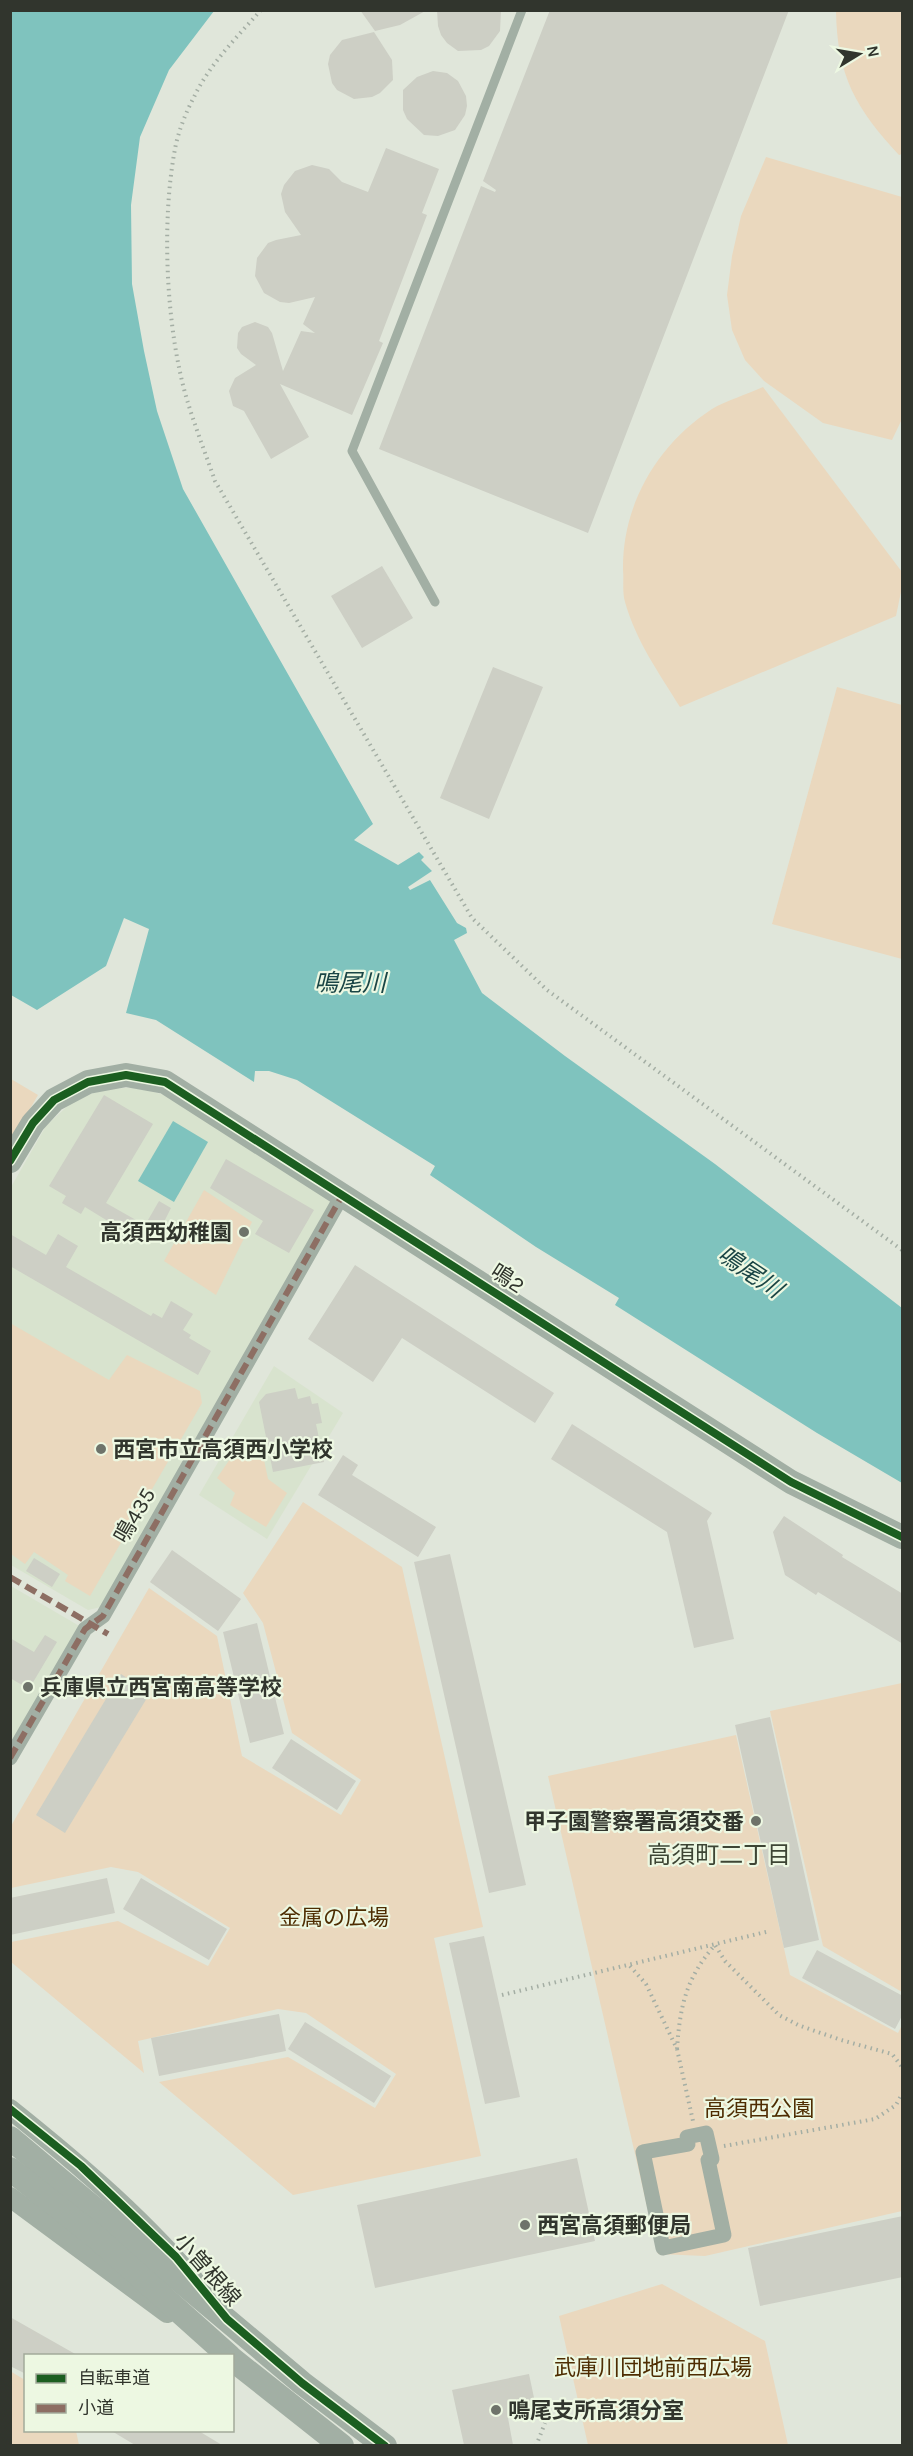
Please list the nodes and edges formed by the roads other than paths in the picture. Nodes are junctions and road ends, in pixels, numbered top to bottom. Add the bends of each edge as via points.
1 (522, 10) edge
2 (435, 602) dead end
3 (10, 1161) edge
4 (343, 1194) junction
5 (903, 1537) edge
6 (10, 1758) edge
7 (10, 2109) edge
8 (696, 2135) joint
9 (10, 2138) edge
10 (10, 2169) edge
11 (10, 2197) edge
12 (227, 2319) junction
13 (225, 2354) edge
14 (226, 2354) edge
15 (234, 2361) edge
16 (342, 2445) edge
17 (385, 2445) edge

1 - 2 lane via 352,451
3 - 4 street, 鳴2 via 33,1123 54,1100 88,1082 126,1074 165,1082
4 - 5 street, 鳴2 via 790,1482
4 - 6 street, 鳴435 via 103,1616 85,1629
7 - 12 street, 小曽根線 via 81,2166 176,2257
8 - 8 street via 706,2133 724,2235 663,2248 643,2152 688,2144 687,2137
9 - 12 street
10 - 14 street via 96,2237
11 - 13 street
12 - 17 street, 小曽根線 via 302,2383
15 - 16 street

